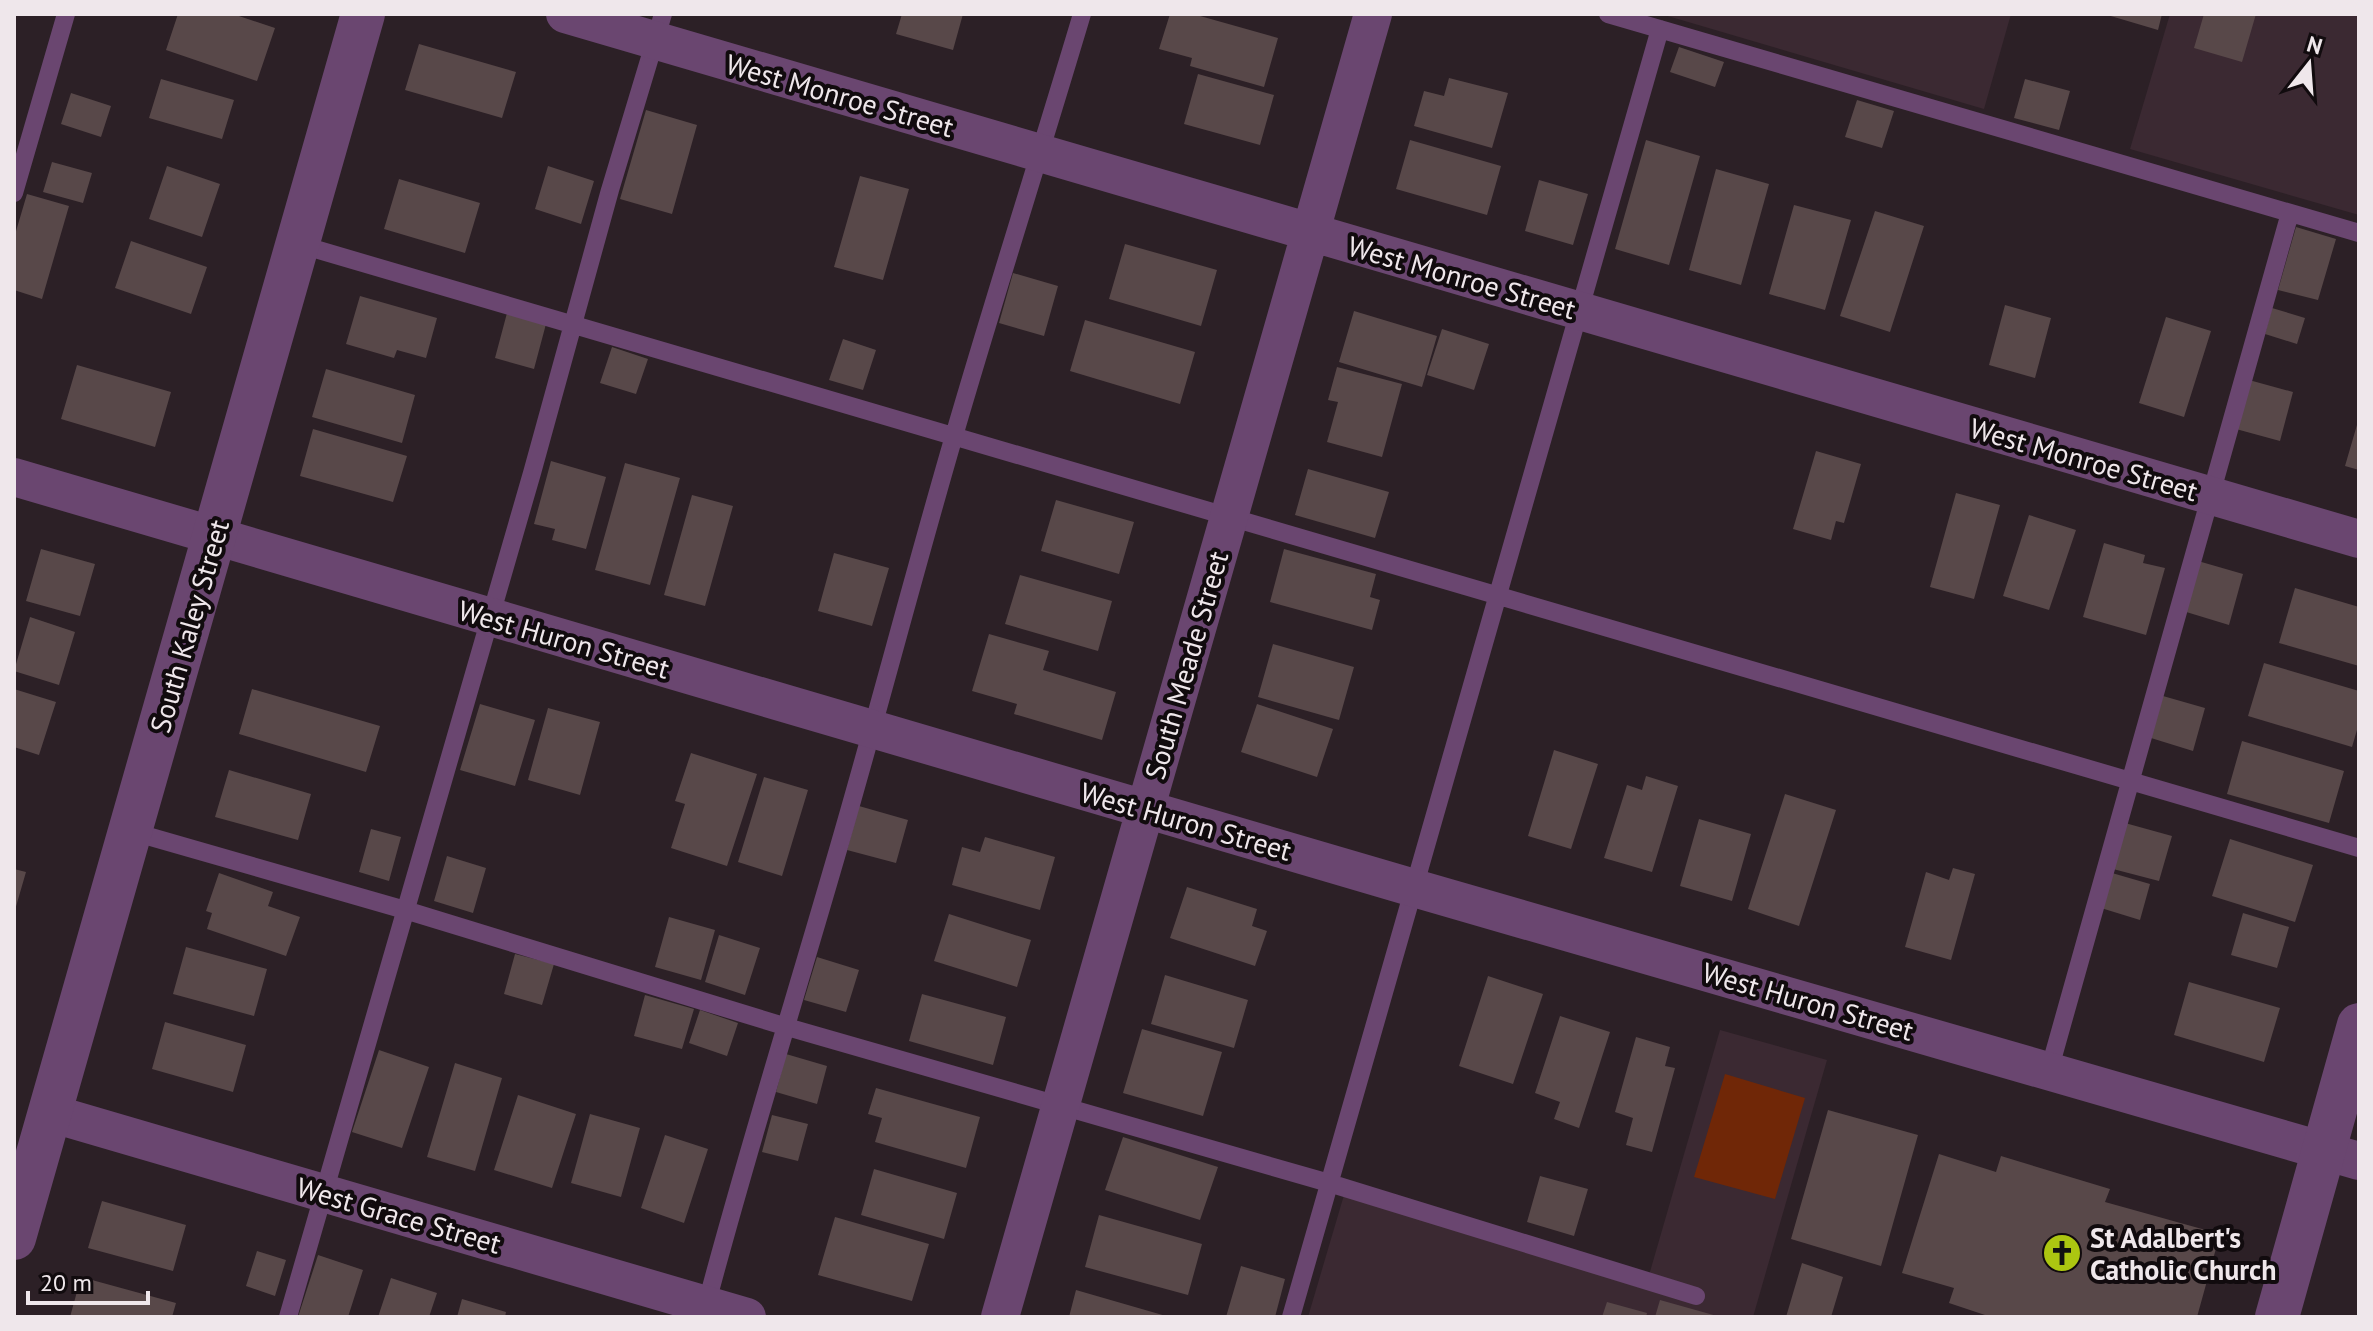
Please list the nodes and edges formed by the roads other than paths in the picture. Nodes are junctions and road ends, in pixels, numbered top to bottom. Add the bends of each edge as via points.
1 (66, 14) edge
2 (363, 14) edge
3 (565, 14) edge
4 (1082, 14) edge
5 (1373, 14) edge
6 (1608, 14) edge
7 (659, 27) edge
8 (1660, 29) junction
9 (1041, 153) junction
10 (14, 193) edge
11 (2290, 213) junction
12 (1310, 232) junction
13 (2359, 233) edge
14 (298, 244) junction
15 (1580, 311) junction
16 (573, 324) junction
17 (954, 436) junction
18 (14, 477) edge
19 (2211, 496) junction
20 (1229, 517) junction
21 (214, 536) junction
22 (2359, 539) edge
23 (1498, 596) junction
24 (489, 616) junction
25 (871, 729) junction
26 (2131, 781) junction
27 (1145, 809) junction
28 (130, 831) junction
29 (2359, 848) edge
30 (1414, 888) junction
31 (405, 910) junction
32 (2359, 1025) edge
33 (787, 1027) junction
34 (2049, 1071) junction
35 (1060, 1107) junction
36 (50, 1113) junction
37 (2341, 1156) edge
38 (1329, 1183) junction
39 (325, 1193) junction
40 (14, 1238) edge
41 (1696, 1296) dead end
42 (704, 1311) edge
43 (288, 1317) edge
44 (747, 1317) edge
45 (1000, 1317) edge
46 (1291, 1317) edge
47 (2277, 1317) edge

1 - 10 lane
2 - 14 street, South Kaley Street
3 - 7 street, West Monroe Street
4 - 9 lane
5 - 12 street, South Meade Street
6 - 8 lane
7 - 9 street, West Monroe Street
7 - 16 lane
8 - 11 lane
8 - 15 lane
9 - 12 street, West Monroe Street
9 - 17 lane
11 - 13 lane
11 - 19 lane
12 - 15 street, West Monroe Street
12 - 20 street, South Meade Street
14 - 16 lane
14 - 21 street, South Kaley Street
15 - 19 street, West Monroe Street
15 - 23 lane
16 - 17 lane
16 - 24 lane
17 - 20 lane
17 - 25 lane
18 - 21 street, West Huron Street
19 - 22 street, West Monroe Street
19 - 26 lane
20 - 23 lane
20 - 27 street, South Meade Street
21 - 24 street, West Huron Street
21 - 28 street, South Kaley Street
23 - 26 lane
23 - 30 lane
24 - 25 street, West Huron Street
24 - 31 lane
25 - 27 street, West Huron Street
25 - 33 lane
26 - 29 lane
26 - 34 lane
27 - 30 street, West Huron Street
27 - 35 street, South Meade Street
28 - 31 lane
28 - 36 street, South Kaley Street
30 - 34 street, West Huron Street
30 - 38 lane
31 - 33 lane
31 - 39 lane
32 - 37 street
33 - 35 lane
33 - 42 lane
34 - 37 street, West Huron Street
35 - 38 lane
35 - 45 street, South Meade Street
36 - 39 street, West Grace Street
36 - 40 street, South Kaley Street
37 - 47 street
38 - 41 lane
38 - 46 lane
39 - 42 street, West Grace Street
39 - 43 lane
42 - 44 street, West Grace Street

